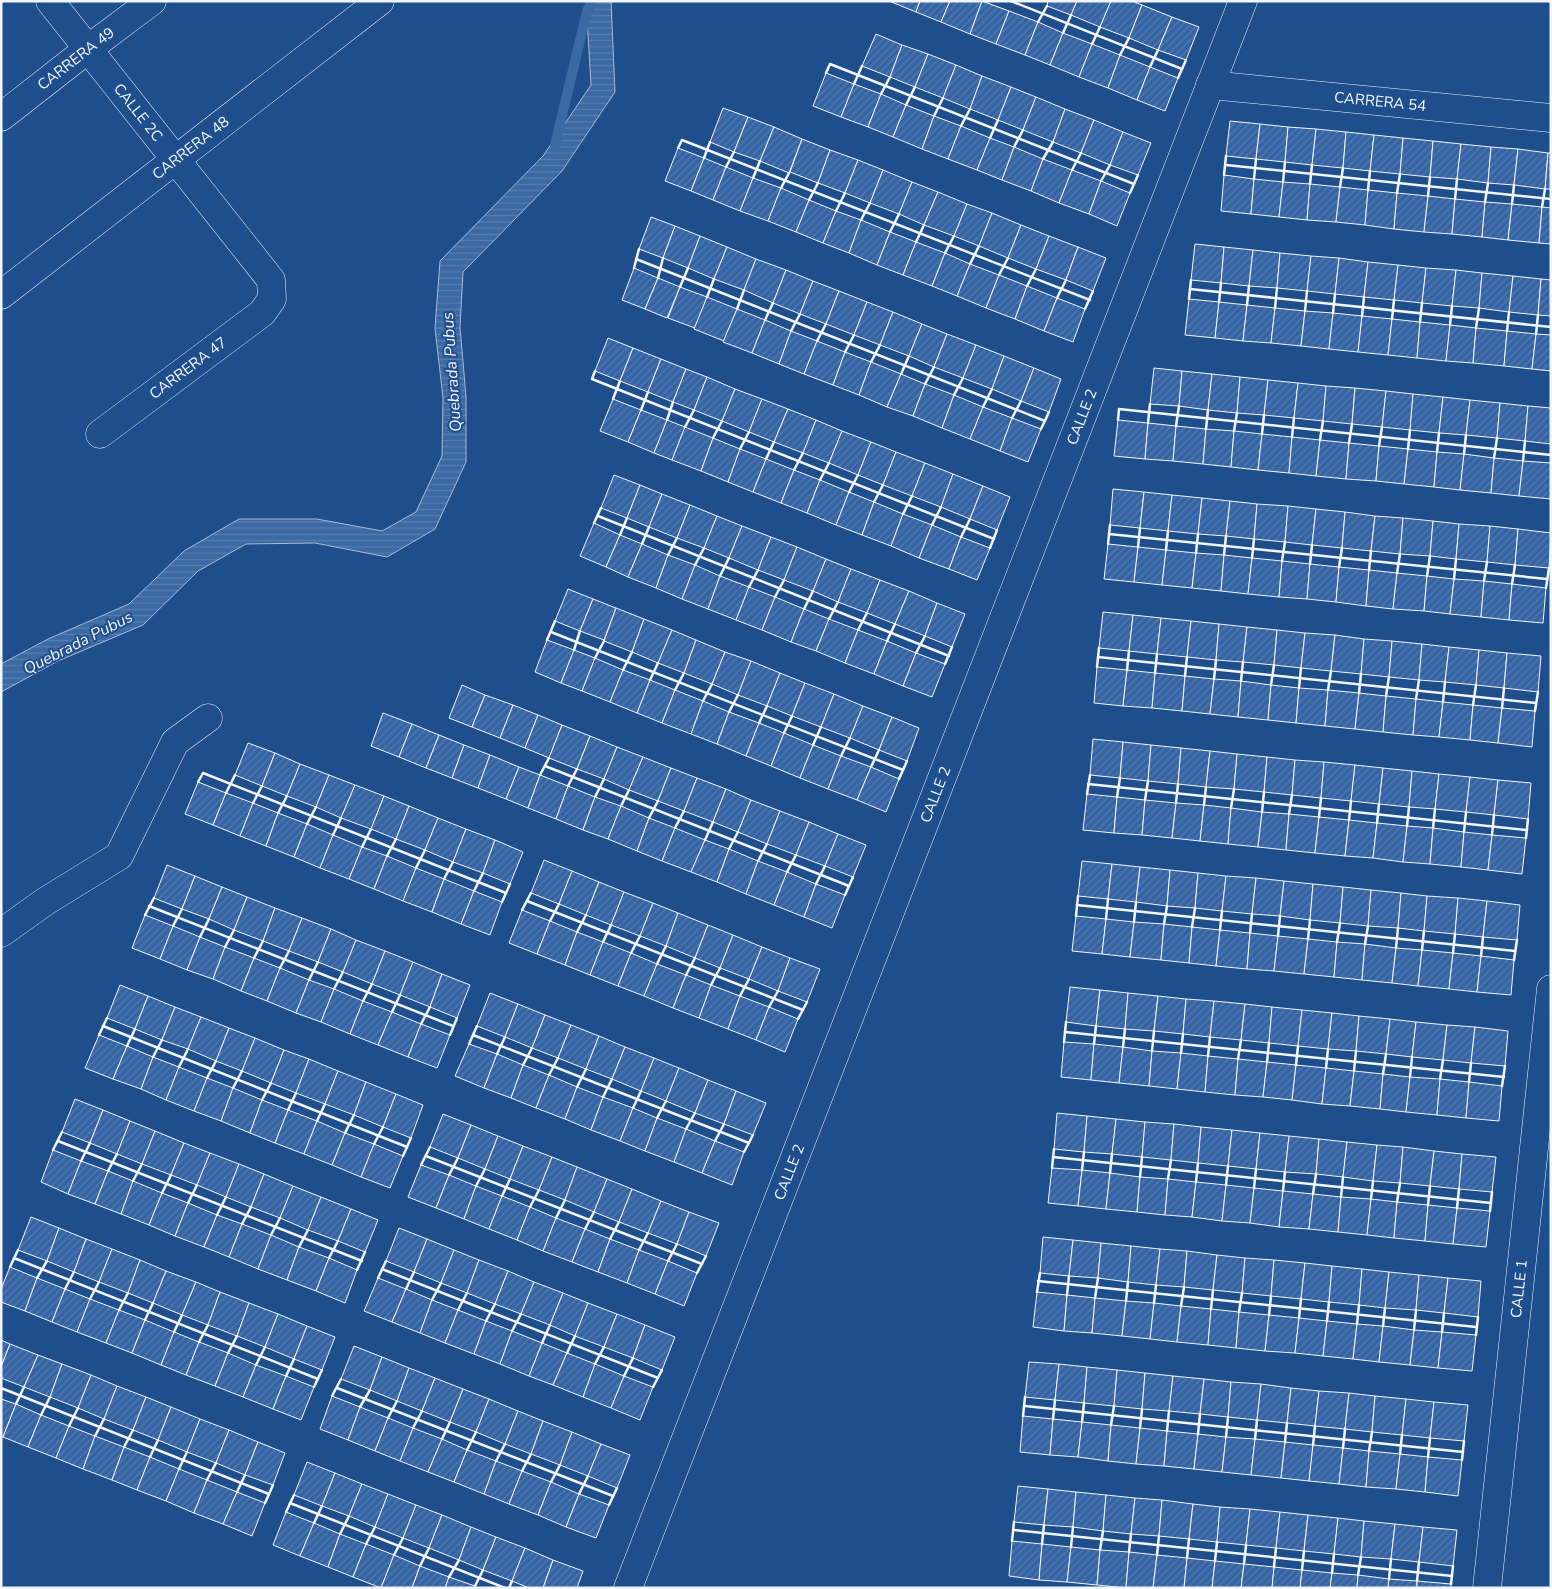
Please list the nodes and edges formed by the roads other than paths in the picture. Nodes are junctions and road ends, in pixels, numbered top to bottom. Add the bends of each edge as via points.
1 (50, 1) edge
2 (152, 1) edge
3 (380, 1) edge
4 (1243, 1) edge
5 (88, 49) junction
6 (1210, 85) junction
7 (1, 117) edge
8 (1551, 118) edge
9 (176, 160) junction
10 (1, 295) edge
11 (272, 299) joint
12 (100, 434) dead end
13 (208, 718) dead end
14 (1, 933) edge
15 (1551, 989) edge
16 (628, 1588) edge
17 (1487, 1588) edge

1 - 5 street, CALLE 2C
2 - 5 street, CARRERA 49
3 - 9 street, CARRERA 48
4 - 6 street, CALLE 2
5 - 7 street, CARRERA 49
5 - 9 street, CALLE 2C
6 - 8 street, CARRERA 54
6 - 16 street, CALLE 2
9 - 10 street, CARRERA 48
9 - 11 street, CALLE 2C via 271,280
11 - 12 street, CARRERA 47 via 262,313
13 - 14 street via 175,742 119,856
15 - 17 street, CALLE 1

